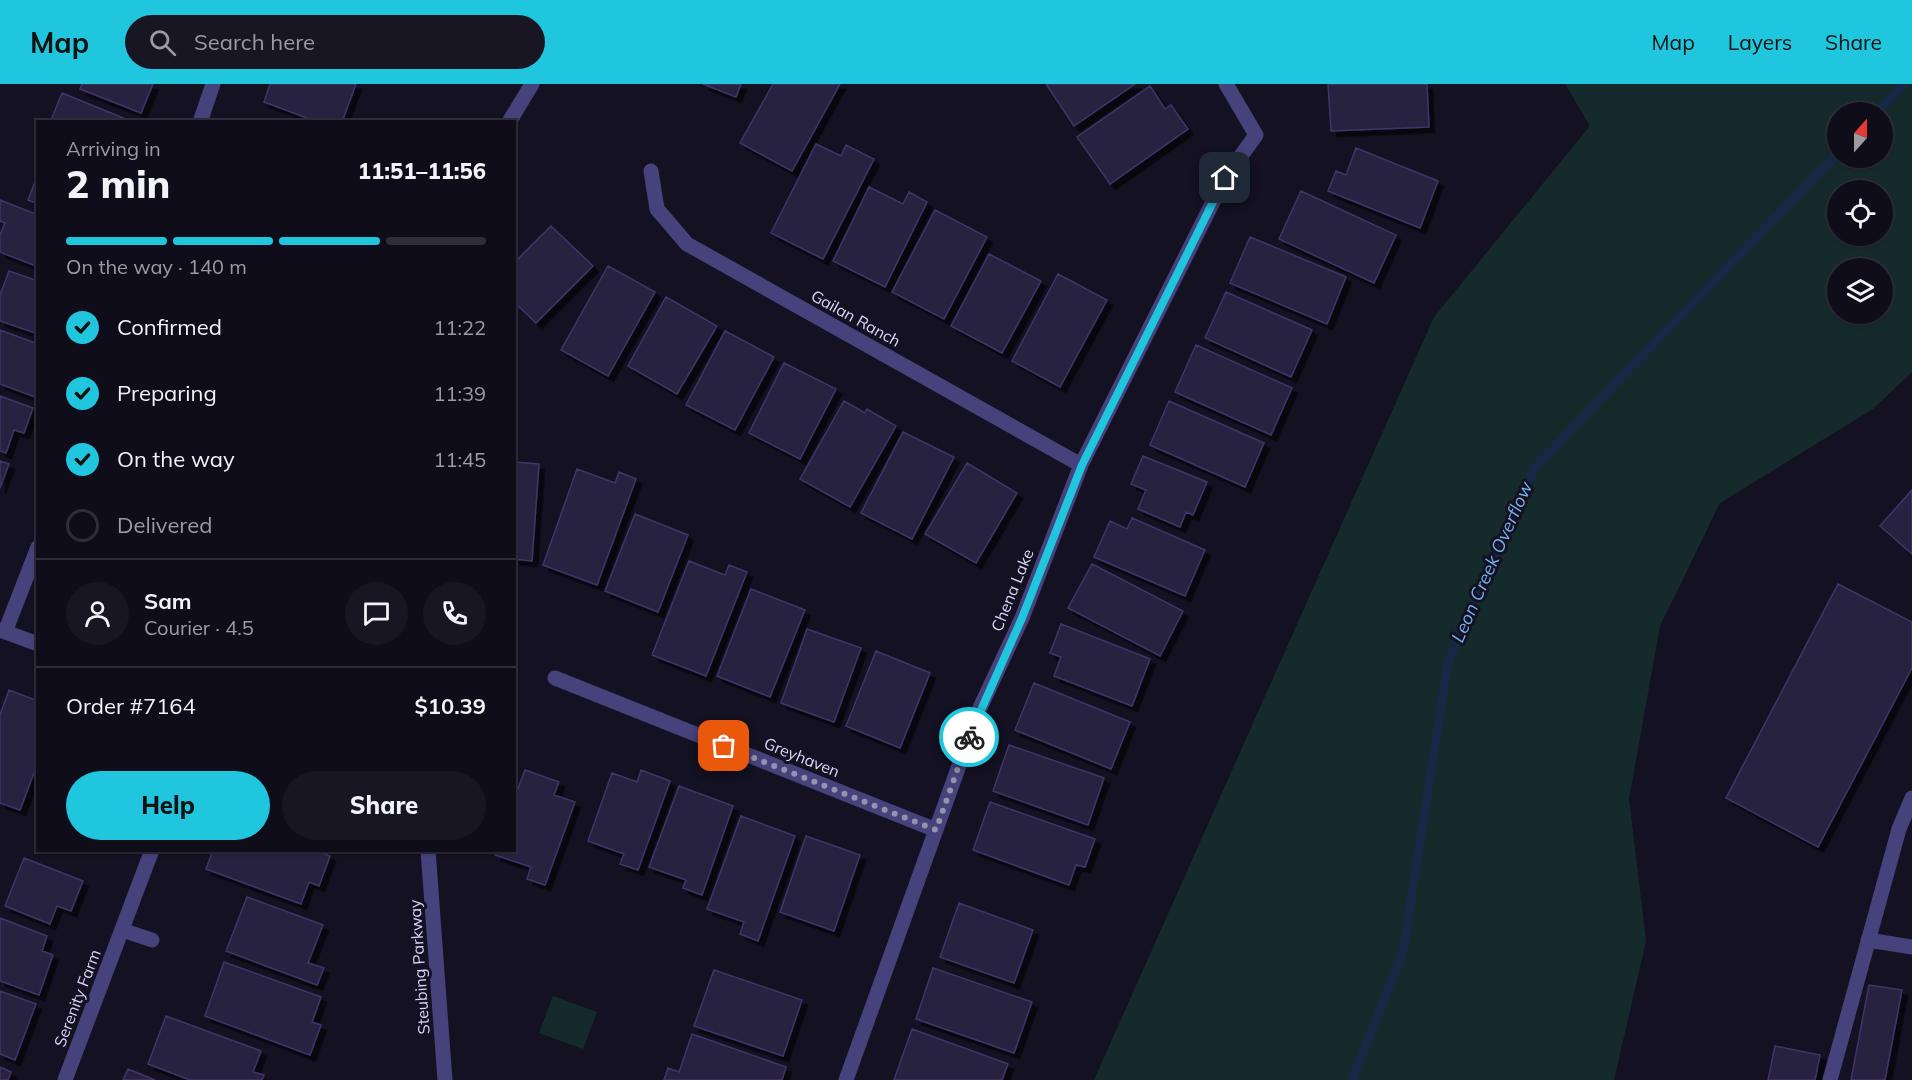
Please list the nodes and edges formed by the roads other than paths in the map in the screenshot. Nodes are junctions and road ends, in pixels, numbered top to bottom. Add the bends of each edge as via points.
1 (213, 84) edge
2 (532, 84) edge
3 (1226, 84) edge
4 (201, 120) edge
5 (509, 120) edge
6 (651, 171) dead end
7 (1082, 465) junction
8 (36, 552) edge
9 (2, 631) edge
10 (36, 643) edge
11 (555, 678) dead end
12 (1912, 798) edge
13 (936, 830) junction
14 (151, 852) edge
15 (428, 852) edge
16 (122, 930) junction
17 (152, 940) dead end
18 (1868, 940) junction
19 (1912, 947) edge
20 (65, 1080) edge
21 (446, 1080) edge
22 (846, 1080) edge
23 (1830, 1080) edge

1 - 4 street
2 - 5 street
3 - 7 street, Chena Lake via 1256,135 1225,178
6 - 7 street, Gailan Ranch via 657,209 687,244
7 - 13 street, Chena Lake via 1022,618 979,710
8 - 9 street
9 - 10 street
11 - 13 street, Greyhaven
12 - 18 street
13 - 22 street, Chena Lake
14 - 16 street, Serenity Farm
15 - 21 street, Steubing Parkway
16 - 17 street
16 - 20 street, Serenity Farm
18 - 19 street
18 - 23 street

